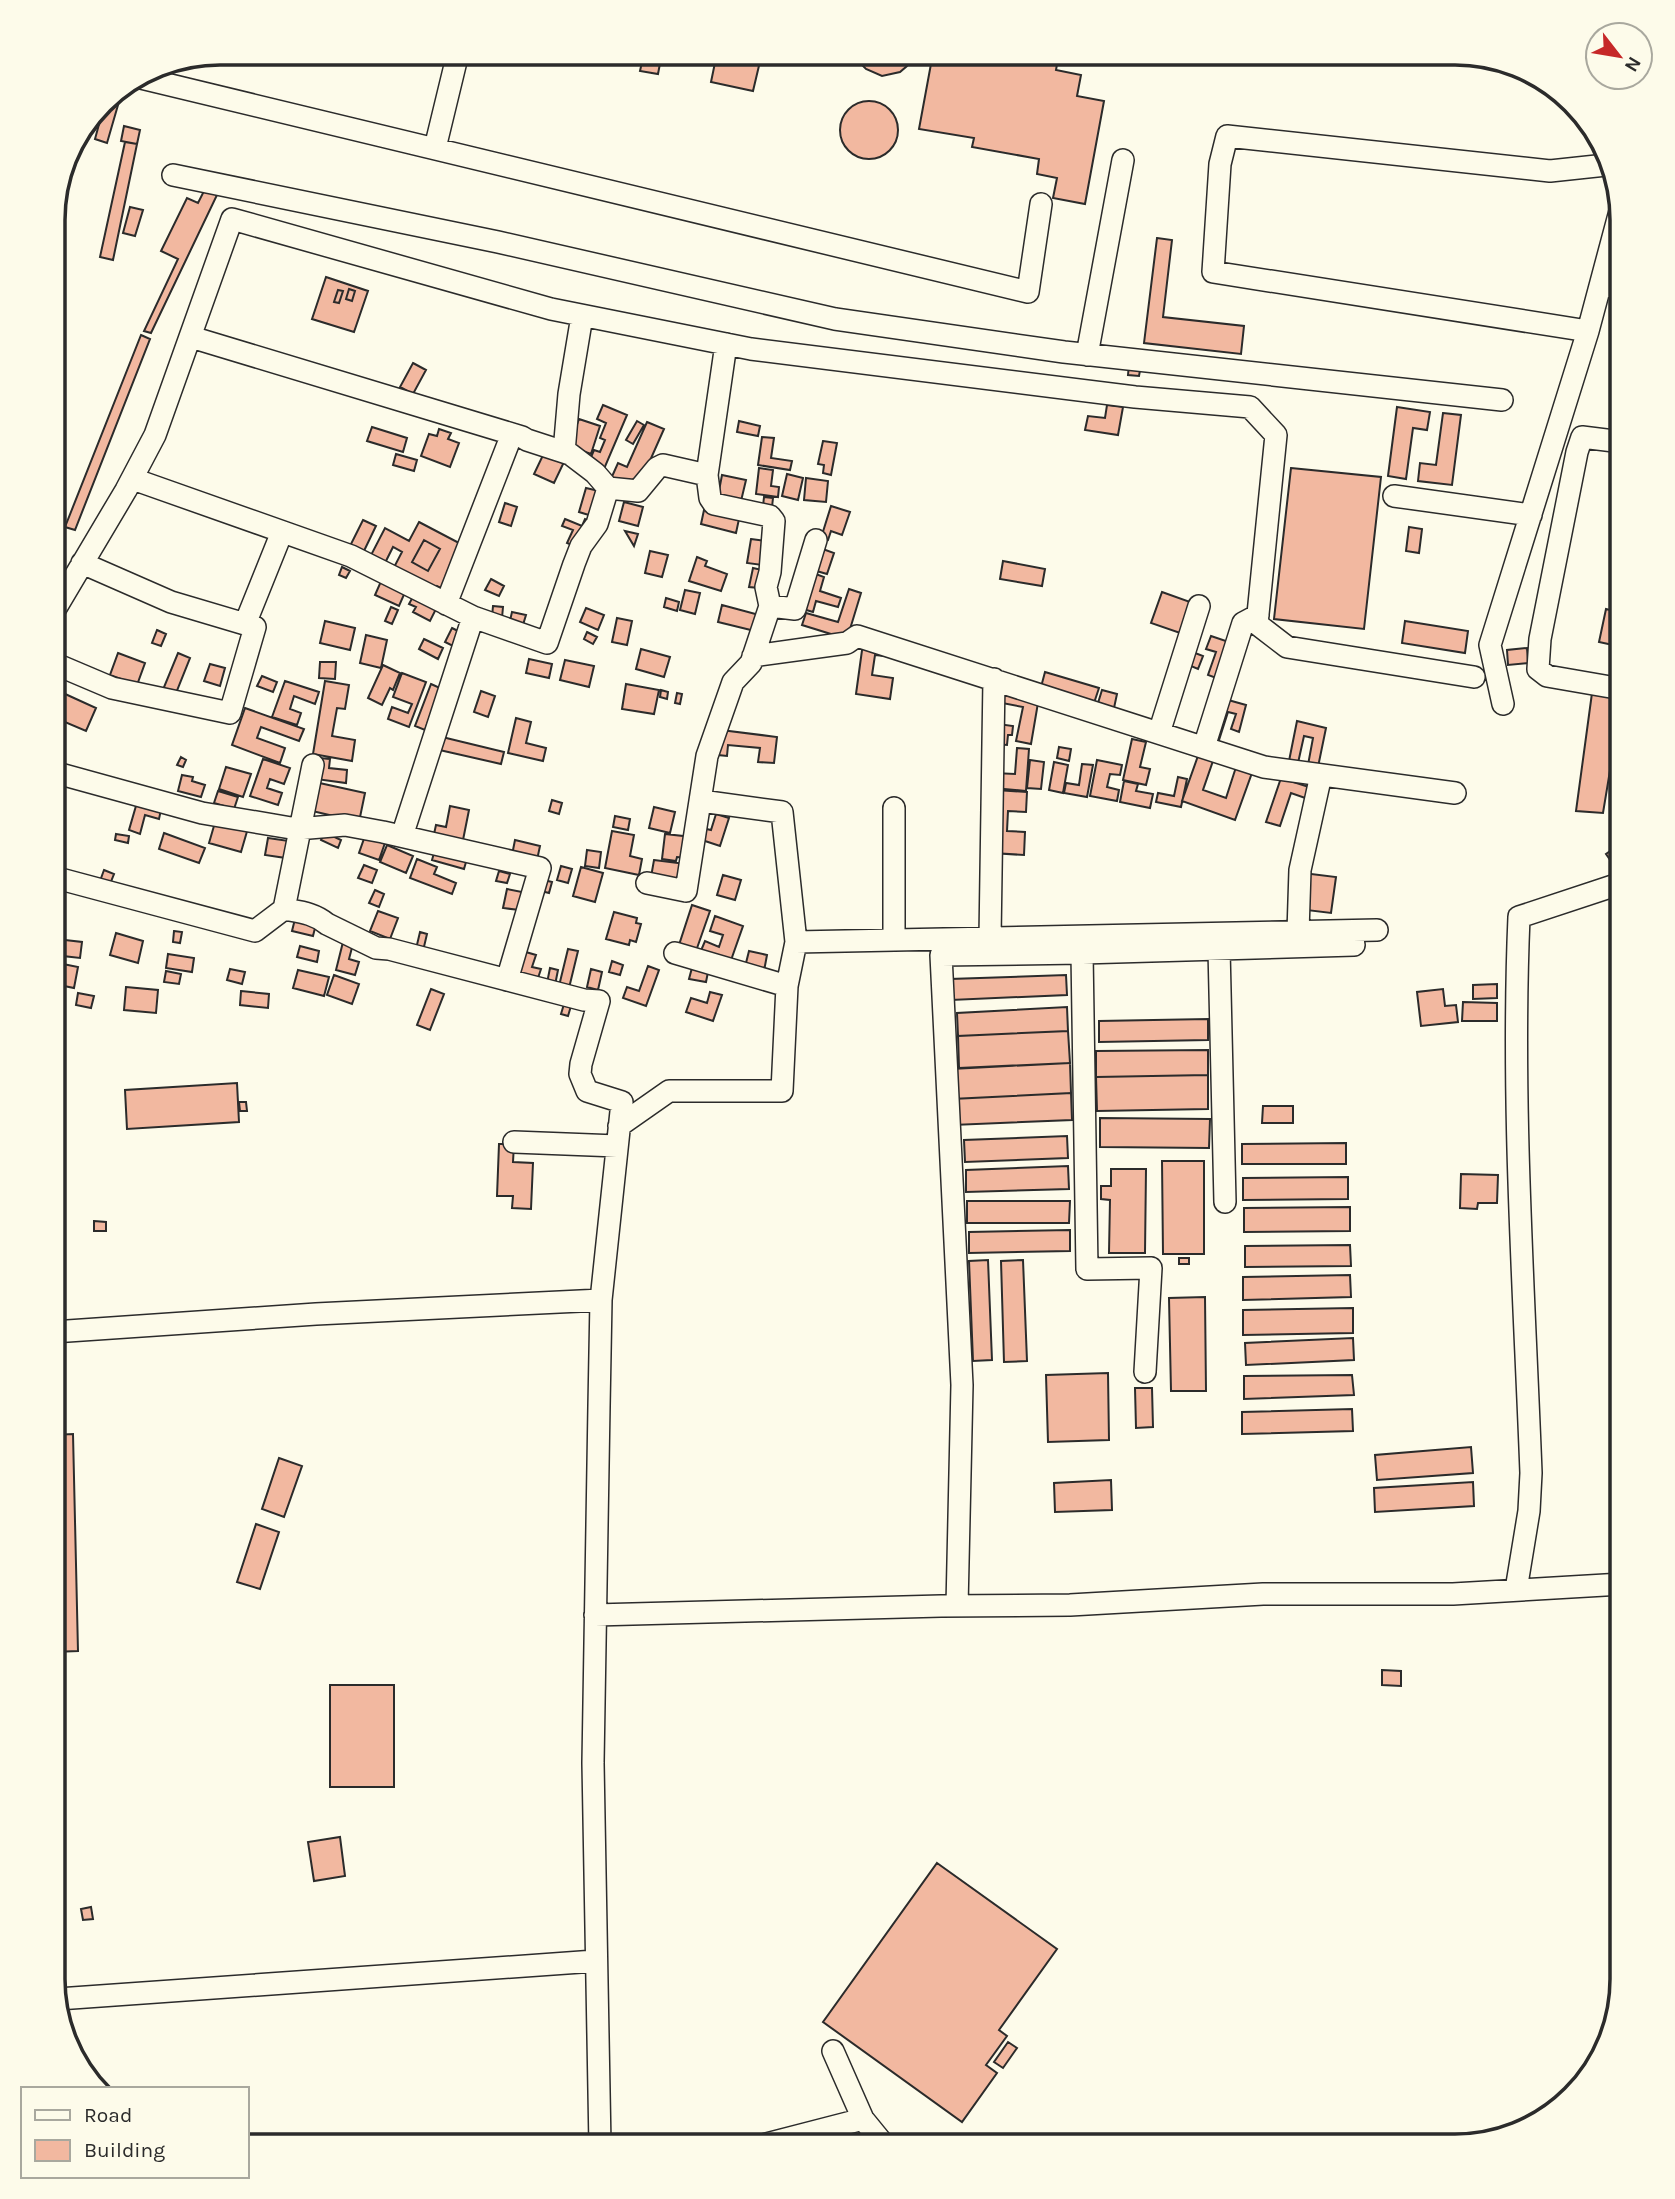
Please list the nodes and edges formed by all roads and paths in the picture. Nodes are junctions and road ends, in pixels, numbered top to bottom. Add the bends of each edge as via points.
1 (455, 65) edge
2 (152, 81) edge
3 (435, 148) junction
4 (1122, 160) dead end
5 (1600, 166) edge
6 (173, 175) dead end
7 (1041, 204) dead end
8 (1610, 249) edge
9 (1601, 284) junction
10 (1610, 287) edge
11 (582, 316) junction
12 (1588, 331) junction
13 (191, 337) junction
14 (726, 344) junction
15 (1087, 355) junction
16 (1502, 400) dead end
17 (512, 434) junction
18 (1610, 440) edge
19 (564, 452) junction
20 (707, 475) junction
21 (132, 479) junction
22 (608, 488) junction
23 (1394, 496) dead end
24 (1531, 515) junction
25 (282, 532) junction
26 (816, 540) dead end
27 (82, 563) junction
28 (65, 592) edge
29 (446, 604) junction
30 (770, 606) junction
31 (1199, 606) dead end
32 (1258, 615) junction
33 (473, 617) junction
34 (244, 624) junction
35 (753, 656) junction
36 (65, 668) edge
37 (1474, 677) dead end
38 (994, 679) junction
39 (1610, 687) edge
40 (1503, 704) dead end
41 (1159, 733) junction
42 (1204, 747) junction
43 (313, 765) dead end
44 (65, 775) edge
45 (1321, 775) junction
46 (1455, 793) dead end
47 (701, 801) junction
48 (894, 808) dead end
49 (300, 829) junction
50 (402, 836) junction
51 (65, 880) edge
52 (647, 883) dead end
53 (1610, 887) edge
54 (284, 909) junction
55 (1377, 930) dead end
56 (1298, 932) junction
57 (990, 938) junction
58 (894, 940) junction
59 (796, 942) junction
60 (1354, 945) dead end
61 (1219, 949) junction
62 (675, 953) dead end
63 (1082, 953) junction
64 (507, 980) junction
65 (787, 986) junction
66 (618, 1136) junction
67 (514, 1142) dead end
68 (1225, 1202) dead end
69 (601, 1300) junction
70 (65, 1331) edge
71 (1145, 1372) dead end
72 (1610, 1585) edge
73 (1516, 1590) junction
74 (957, 1605) junction
75 (595, 1615) junction
76 (595, 1961) junction
77 (66, 1997) edge
78 (833, 2051) dead end
79 (863, 2119) junction
80 (600, 2134) edge
81 (807, 2134) edge
82 (875, 2134) edge

1 - 3 street
2 - 3 street
3 - 7 street via 1028,292
4 - 15 street
5 - 12 street via 1550,171 1227,135 1220,164 1213,272
6 - 15 street via 498,242 835,319
8 - 9 street
9 - 10 street
9 - 12 street
11 - 13 street via 232,219
11 - 14 street
11 - 19 street
12 - 24 street
13 - 17 street
13 - 21 street via 155,435
14 - 20 street
14 - 32 street via 1135,397 1250,407 1276,435
15 - 16 street
17 - 19 street
17 - 29 street
18 - 39 street via 1582,436 1540,639 1538,669 1547,676
19 - 22 street
20 - 22 street via 663,465 638,491
20 - 30 street via 714,504 770,516 774,521 766,587
21 - 25 street
21 - 27 street
22 - 33 street via 597,524 581,546 547,643
23 - 24 street
24 - 40 street via 1490,645
25 - 29 street via 351,556
25 - 34 street
26 - 30 street via 794,610
27 - 28 street
27 - 34 street via 171,602
29 - 33 street
30 - 35 street
31 - 41 street
32 - 37 street via 1257,624 1287,647
32 - 42 street via 1243,623
33 - 50 street
34 - 36 street via 255,626 230,713 112,688
35 - 38 street via 847,643 857,636
35 - 47 street via 733,682 720,716 707,756
38 - 41 street
38 - 57 street
41 - 42 street
42 - 45 street via 1264,767
43 - 49 street
44 - 49 street via 201,813
45 - 46 street
45 - 56 street via 1300,870
47 - 52 street via 686,891
47 - 59 street via 782,812
48 - 58 street
49 - 50 street via 345,825
49 - 54 street
50 - 64 street via 540,868
51 - 54 street via 255,931
53 - 73 street via 1519,917 1515,999 1531,1473
54 - 64 street via 321,919 376,948
55 - 56 street
56 - 57 street
57 - 58 street
58 - 59 street
59 - 65 street
60 - 61 street
61 - 63 street
61 - 68 street
62 - 65 street
63 - 71 street via 1087,1269 1151,1268
63 - 74 street via 941,955 962,1385
64 - 66 street via 599,1001 580,1074 587,1091 622,1102
65 - 66 street via 782,1091 669,1091
66 - 67 street
66 - 69 street
69 - 70 street
69 - 75 street
72 - 73 street
73 - 74 street
74 - 75 street
75 - 76 street
76 - 77 street
76 - 80 street
78 - 79 street
79 - 81 street
79 - 82 street

